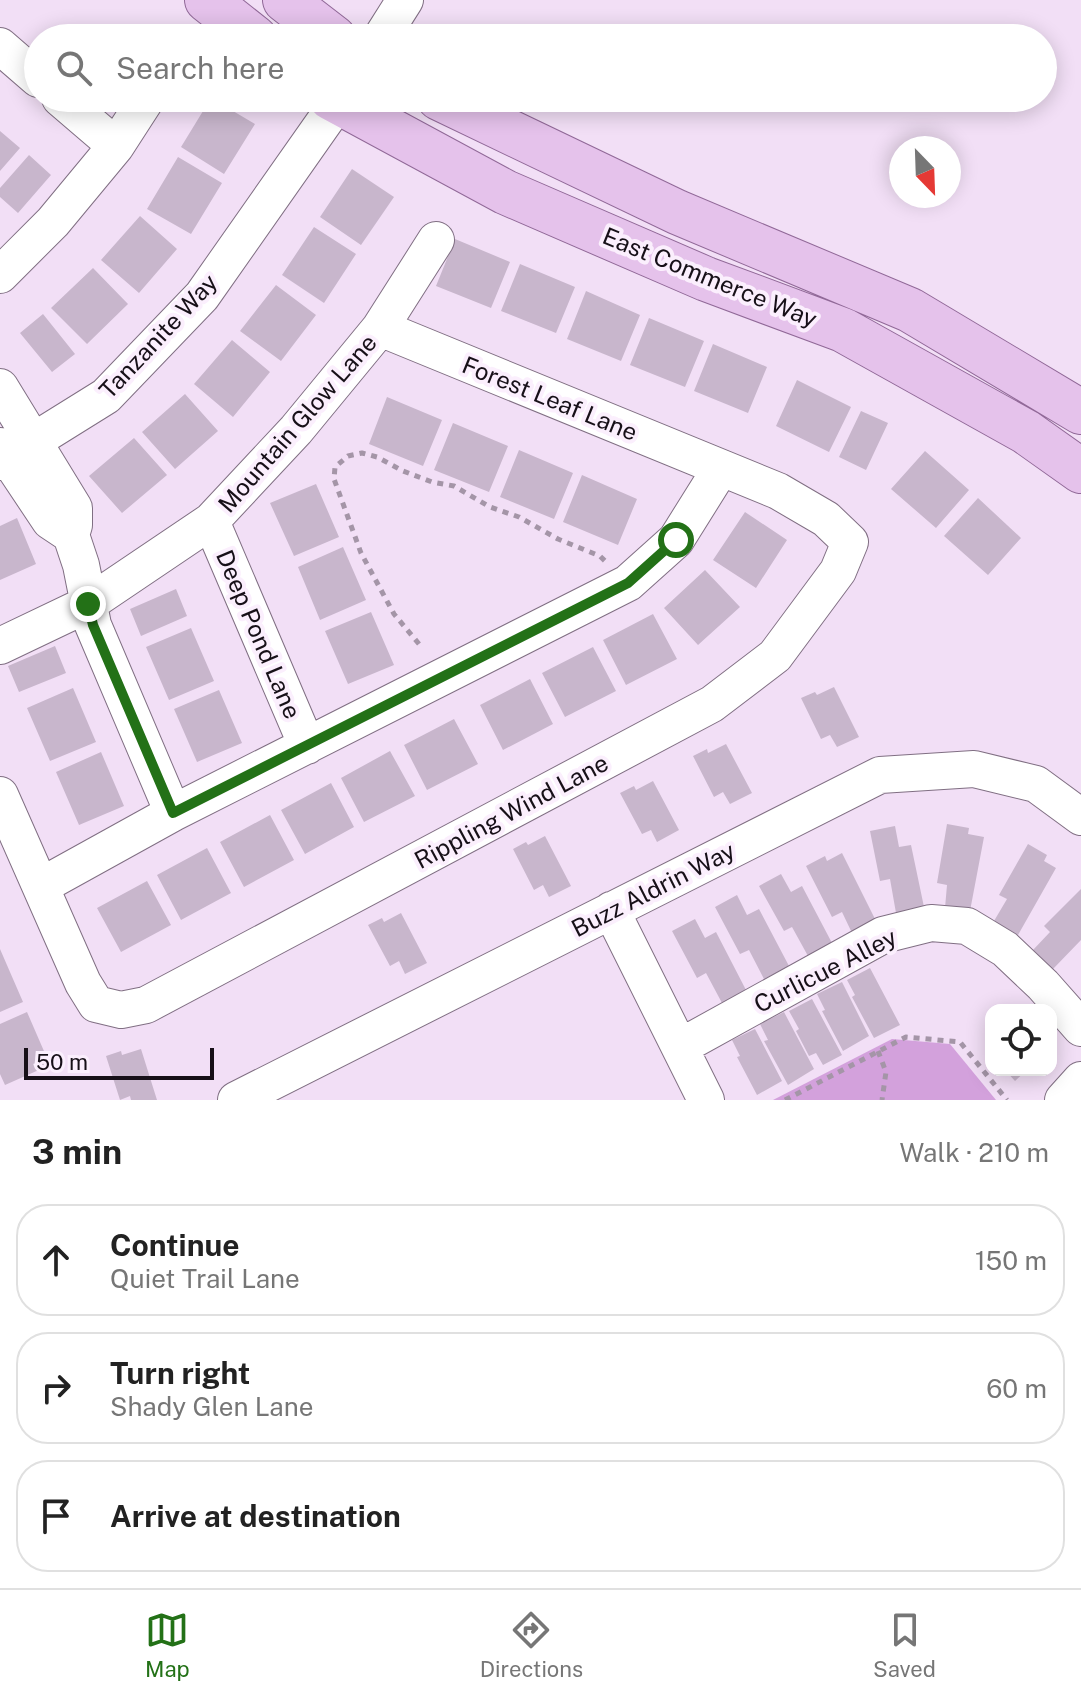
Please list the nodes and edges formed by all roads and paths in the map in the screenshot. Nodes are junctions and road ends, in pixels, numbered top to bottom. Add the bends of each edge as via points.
1 (207, 0) edge
2 (285, 0) edge
3 (405, 0) edge
4 (237, 24) edge
5 (316, 24) edge
6 (390, 24) edge
7 (0, 46) edge
8 (24, 67) edge
9 (76, 112) edge
10 (138, 112) edge
11 (328, 112) edge
12 (358, 112) edge
13 (468, 112) edge
14 (116, 146) junction
15 (436, 240) dead end
16 (0, 275) edge
17 (380, 328) junction
18 (0, 387) edge
19 (1081, 412) edge
20 (10, 452) edge
21 (721, 468) junction
22 (1081, 471) edge
23 (211, 521) junction
24 (611, 566) dead end
25 (88, 604) junction
26 (419, 644) dead end
27 (0, 646) edge
28 (307, 746) junction
29 (0, 795) edge
30 (173, 813) junction
31 (1081, 817) edge
32 (41, 886) junction
33 (611, 910) junction
34 (1081, 1028) edge
35 (680, 1047) junction
36 (878, 1051) junction
37 (1081, 1080) edge
38 (236, 1100) edge
39 (706, 1100) edge
40 (785, 1100) edge
41 (882, 1100) edge
42 (1007, 1100) edge
43 (1063, 1100) edge

1 - 4 main road
2 - 5 main road
3 - 6 street
7 - 8 street
9 - 14 street
10 - 14 street
11 - 20 street, Tanzanite Way via 202,296 106,396
12 - 22 main road, East Commerce Way via 505,192 706,279 843,330 1026,432
13 - 19 main road, East Commerce Way via 677,212 910,310
14 - 16 street
15 - 17 street, Mountain Glow Lane
17 - 21 street, Forest Leaf Lane
17 - 23 street, Mountain Glow Lane
18 - 20 street
20 - 25 street via 50,521 71,535
21 - 28 street via 676,540 628,583
21 - 32 street, Rippling Wind Lane via 778,491 826,519 850,542 838,571 775,656 712,704 146,1005 121,1010 96,1004
23 - 25 street, Mountain Glow Lane
23 - 28 street, Deep Pond Lane
24 - 26 path via 454,486 432,482 377,457 348,456 335,467 334,479 361,553 394,614
25 - 27 street, Mountain Glow Lane
25 - 30 street
28 - 30 street
29 - 32 street
30 - 32 street
31 - 33 street, Buzz Aldrin Way via 1036,784 974,769 880,775
33 - 35 street
33 - 38 street, Buzz Aldrin Way
34 - 35 street, Curlicue Alley via 1005,949 967,926 931,923 883,935
35 - 39 street
36 - 40 path
36 - 41 path via 886,1072
36 - 42 path via 906,1037 960,1042
37 - 43 street

